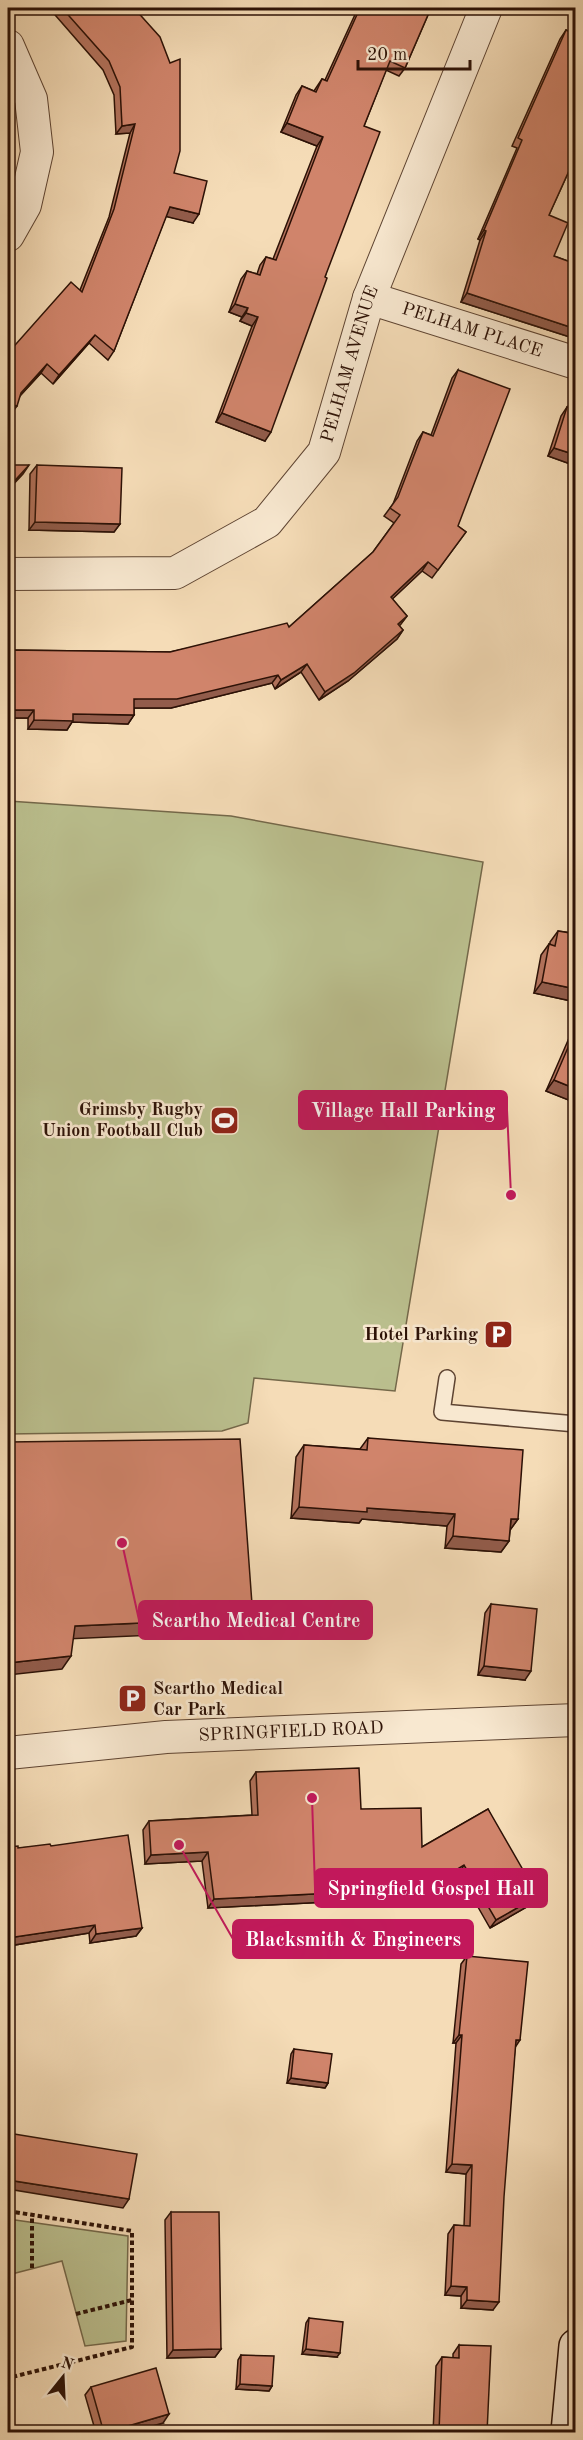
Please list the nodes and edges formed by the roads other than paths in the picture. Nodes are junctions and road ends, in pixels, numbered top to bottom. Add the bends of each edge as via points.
1 (486, 8) edge
2 (8, 46) edge
3 (8, 235) edge
4 (369, 298) junction
5 (576, 363) edge
6 (8, 574) edge
7 (447, 1378) dead end
8 (576, 1424) edge
9 (576, 1720) edge
10 (8, 1753) edge
11 (576, 2346) edge
12 (568, 2433) edge

1 - 4 street, PELHAM AVENUE
2 - 3 street via 32,99 37,152 25,205
4 - 5 street, PELHAM PLACE
4 - 6 street, PELHAM AVENUE via 324,452 267,522 175,573
7 - 8 lane via 442,1412
9 - 10 street, SPRINGFIELD ROAD via 166,1737
11 - 12 main road

